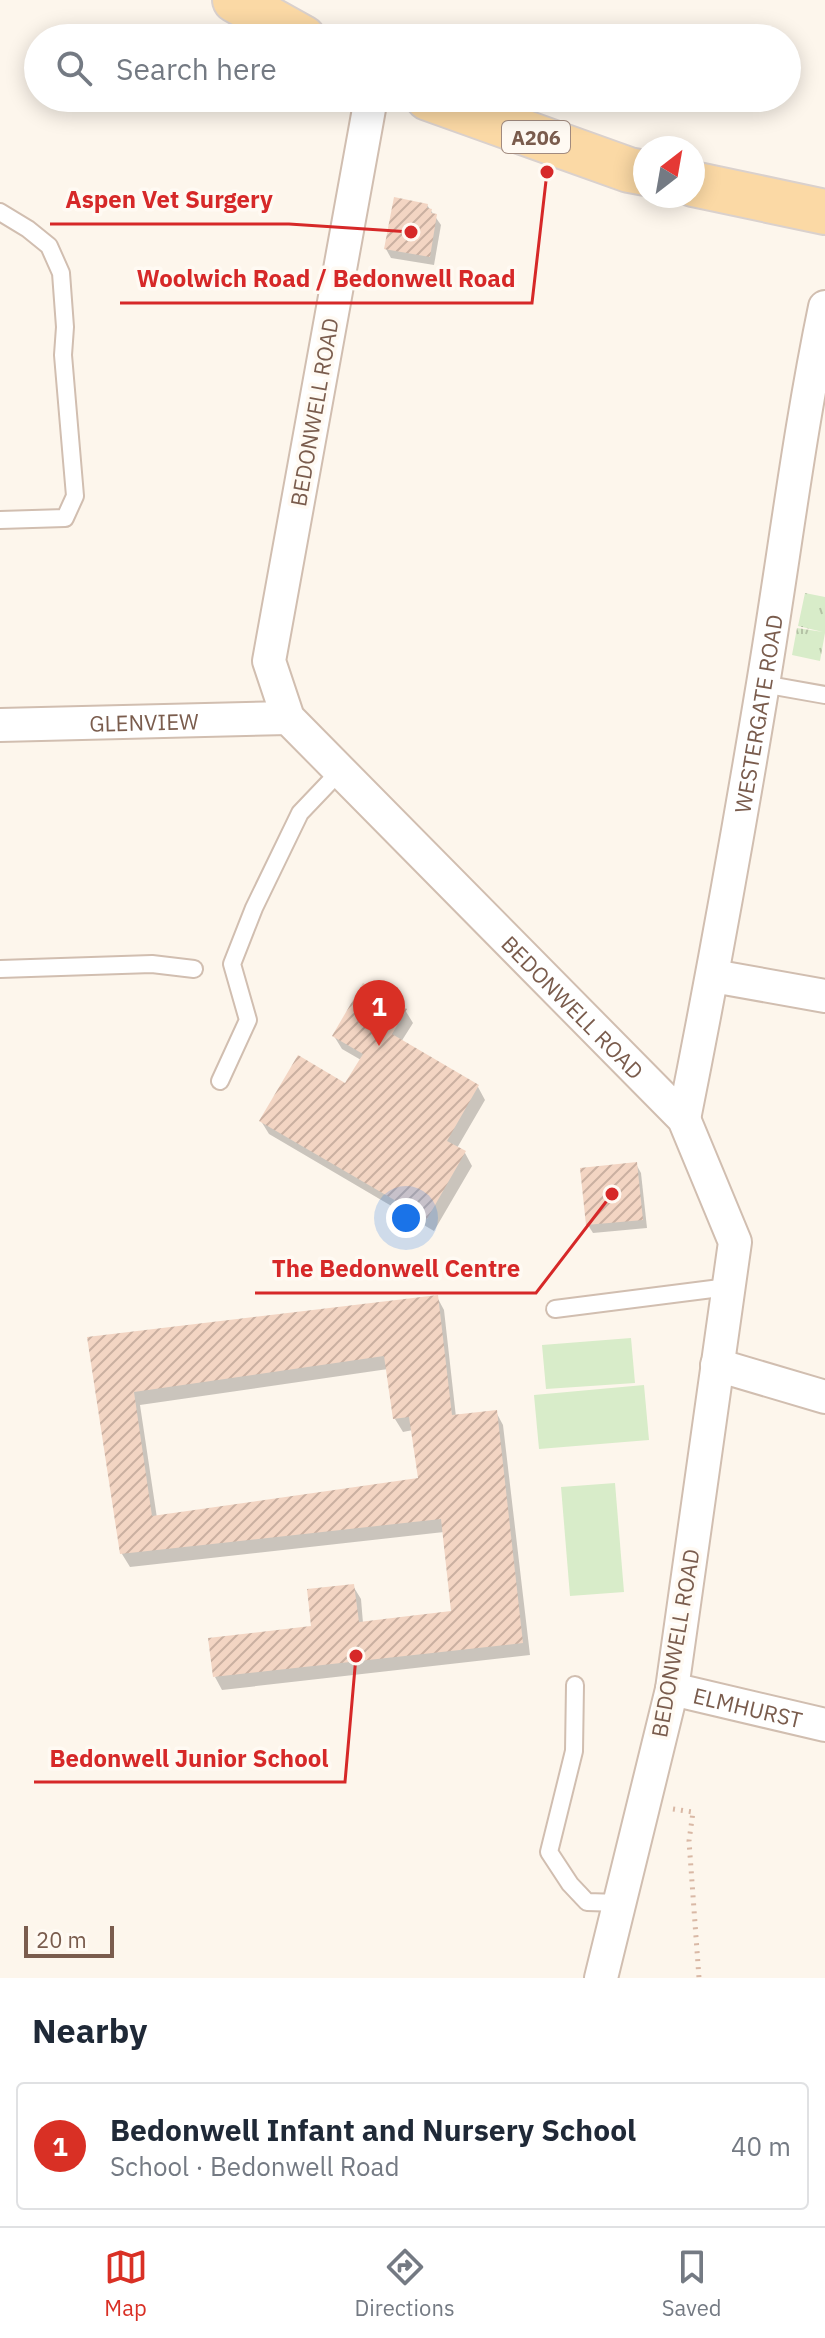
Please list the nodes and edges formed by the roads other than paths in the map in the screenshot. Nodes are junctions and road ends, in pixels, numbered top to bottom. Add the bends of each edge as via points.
1 (235, 0) edge
2 (278, 24) edge
3 (368, 112) edge
4 (467, 112) edge
5 (633, 171) edge
6 (705, 187) edge
7 (0, 212) edge
8 (825, 212) edge
9 (825, 307) edge
10 (0, 520) edge
11 (763, 684) junction
12 (825, 695) edge
13 (288, 718) junction
14 (0, 725) edge
15 (340, 771) junction
16 (0, 969) edge
17 (194, 969) dead end
18 (713, 976) junction
19 (825, 996) edge
20 (220, 1081) dead end
21 (684, 1119) junction
22 (728, 1287) junction
23 (555, 1309) dead end
24 (717, 1365) junction
25 (825, 1397) edge
26 (575, 1685) dead end
27 (672, 1689) junction
28 (825, 1725) edge
29 (620, 1903) junction
30 (601, 1978) edge

1 - 2 main road
3 - 13 street, BEDONWELL ROAD via 269,661
4 - 5 main road, A206
6 - 8 main road
7 - 10 lane via 49,246 61,273 75,496 65,518
9 - 11 street, WESTERGATE ROAD
11 - 12 lane
11 - 18 street, WESTERGATE ROAD
13 - 14 street, GLENVIEW
13 - 15 street, BEDONWELL ROAD
15 - 20 lane via 300,813 237,950 232,964 248,1020
15 - 21 street, BEDONWELL ROAD
16 - 17 lane via 152,964
18 - 19 street
18 - 21 street, WESTERGATE ROAD
21 - 22 street, BEDONWELL ROAD via 735,1242
22 - 23 lane
22 - 24 street, BEDONWELL ROAD
24 - 25 street
24 - 27 street, BEDONWELL ROAD
26 - 29 lane via 574,1751 549,1852 587,1902
27 - 28 street, ELMHURST
27 - 29 street, BEDONWELL ROAD
29 - 30 street, BEDONWELL ROAD

